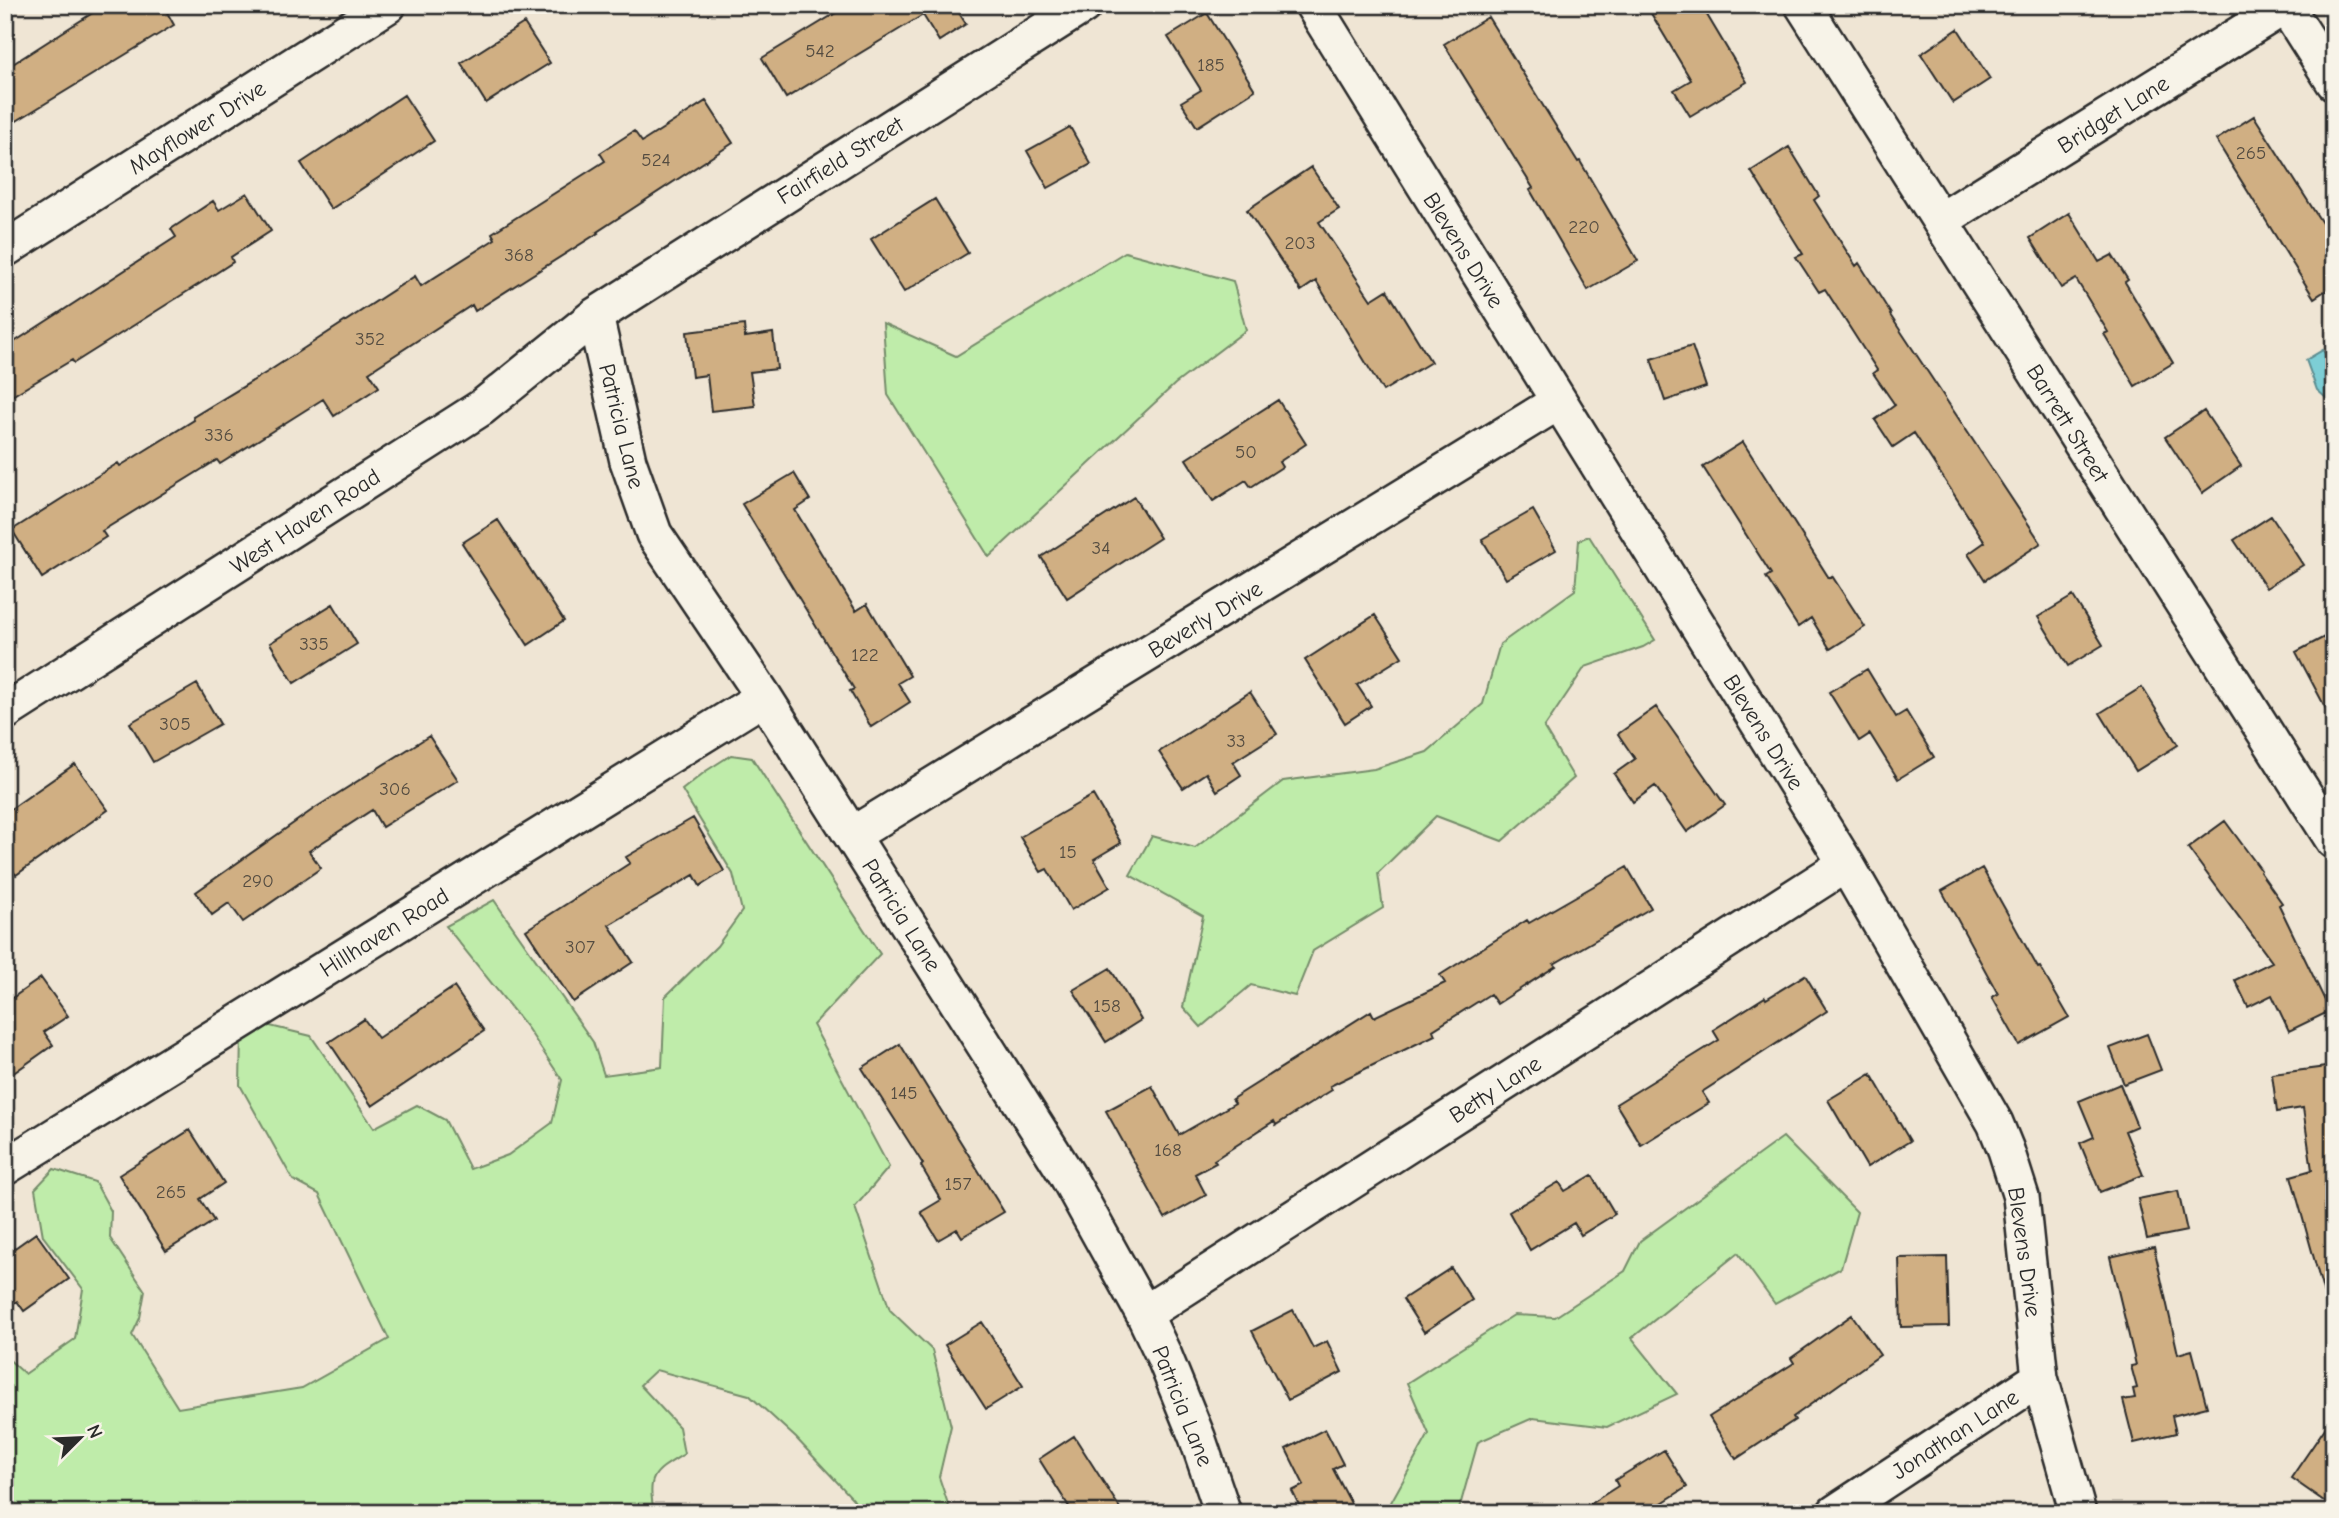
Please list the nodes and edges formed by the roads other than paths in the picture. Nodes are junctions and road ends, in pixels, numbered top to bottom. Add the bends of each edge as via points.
1 (388, 5) edge
2 (1084, 5) edge
3 (1313, 5) edge
4 (1803, 5) edge
5 (2285, 6) edge
6 (2334, 82) edge
7 (1940, 221) junction
8 (5, 249) edge
9 (595, 316) junction
10 (1558, 402) junction
11 (764, 696) junction
12 (5, 712) edge
13 (852, 835) junction
14 (2334, 841) edge
15 (1846, 863) junction
16 (5, 1167) edge
17 (1144, 1314) junction
18 (2040, 1378) junction
19 (1223, 1513) edge
20 (1835, 1513) edge
21 (2078, 1513) edge

1 - 8 street, Mayflower Drive
2 - 9 street, Fairfield Street
3 - 10 street, Blevens Drive
4 - 7 street, Barrett Street
5 - 6 street
5 - 7 street, Bridget Lane
7 - 14 street, Barrett Street
9 - 11 street, Patricia Lane via 628,461 654,534
9 - 12 street, West Haven Road via 481,408
10 - 13 street, Beverly Drive
10 - 15 street, Blevens Drive
11 - 13 street, Patricia Lane
11 - 16 street, Hillhaven Road
13 - 17 street, Patricia Lane via 1067,1175
15 - 17 street, Betty Lane
15 - 18 street, Blevens Drive via 1995,1123 2006,1150 2021,1197
17 - 19 street, Patricia Lane via 1198,1437
18 - 20 street, Jonathan Lane
18 - 21 street, Blevens Drive

